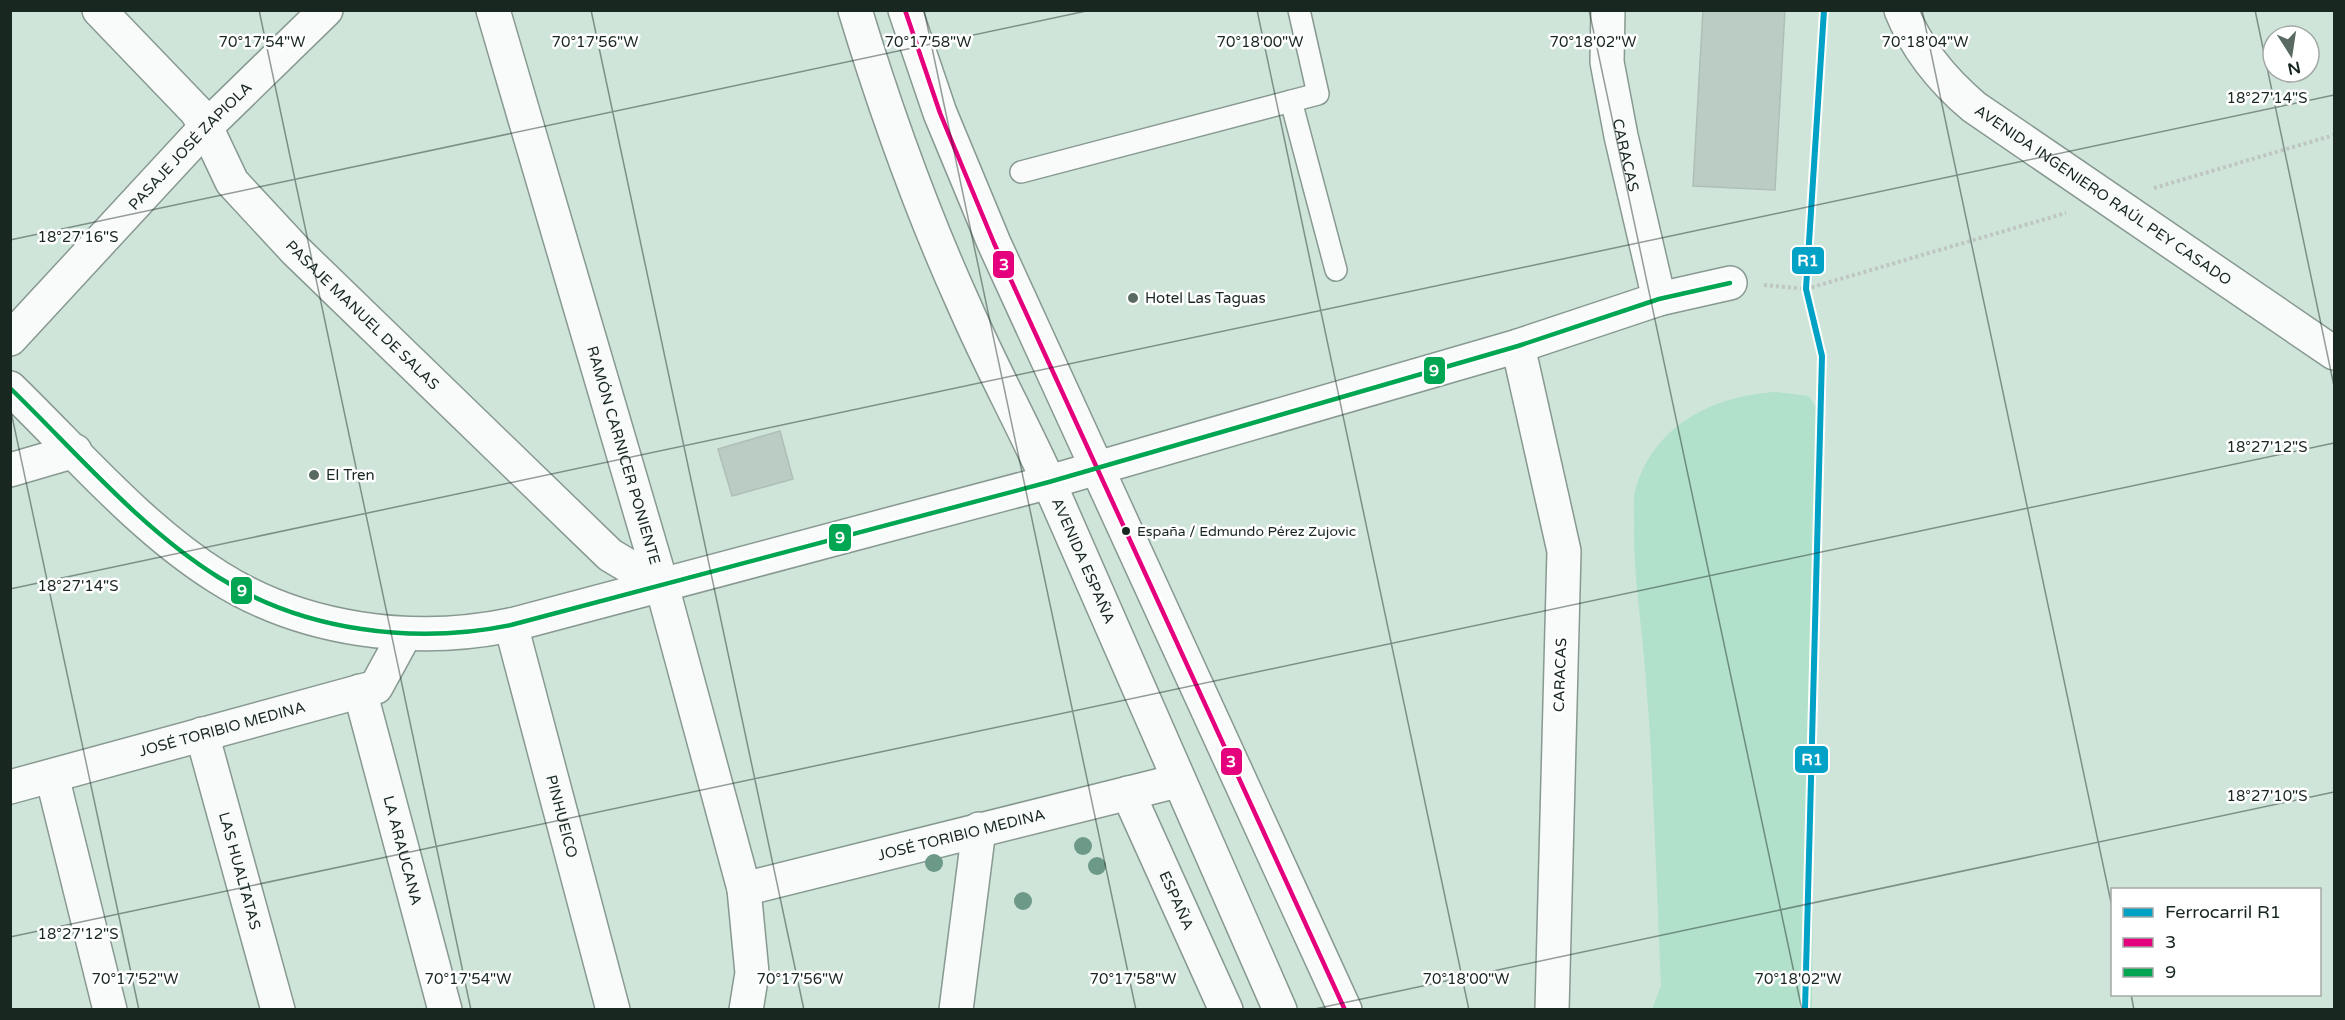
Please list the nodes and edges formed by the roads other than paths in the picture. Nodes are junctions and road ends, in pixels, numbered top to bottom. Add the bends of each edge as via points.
1 (99, 10) edge
2 (326, 10) edge
3 (493, 10) edge
4 (855, 10) edge
5 (905, 10) edge
6 (1299, 10) edge
7 (1608, 10) edge
8 (1901, 10) edge
9 (1291, 101) junction
10 (206, 127) junction
11 (1021, 172) dead end
12 (1336, 270) dead end
13 (1730, 283) road end
14 (1659, 299) junction
15 (10, 339) edge
16 (1518, 346) junction
17 (2334, 353) edge
18 (10, 388) edge
19 (75, 451) junction
20 (1098, 467) junction
21 (10, 470) edge
22 (1048, 482) junction
23 (662, 586) junction
24 (511, 625) junction
25 (405, 634) junction
26 (360, 691) junction
27 (202, 734) junction
28 (52, 776) junction
29 (1178, 781) junction
30 (10, 787) edge
31 (1128, 793) junction
32 (979, 829) junction
33 (744, 889) junction
34 (110, 1010) edge
35 (278, 1010) edge
36 (446, 1010) edge
37 (613, 1010) edge
38 (746, 1010) edge
39 (956, 1010) edge
40 (1226, 1010) edge
41 (1280, 1010) edge
42 (1345, 1010) edge
43 (1551, 1010) edge

1 - 10 street, PASAJE MANUEL DE SALAS
2 - 10 street, PASAJE JOSÉ ZAPIOLA
3 - 23 street, RAMÓN CARNICER PONIENTE
4 - 22 street, AVENIDA ESPAÑA via 895,136 937,242
5 - 20 street via 962,167
6 - 9 lane via 1318,94
7 - 14 street, CARACAS via 1607,62 1620,136
8 - 17 street, AVENIDA INGENIERO RAÚL PEY CASADO via 1925,57 1948,85 1974,107
9 - 11 lane
9 - 12 lane
10 - 15 street, PASAJE JOSÉ ZAPIOLA
10 - 23 street, PASAJE MANUEL DE SALAS via 231,182 296,251 610,555
13 - 14 street
14 - 16 street
16 - 20 street
16 - 43 street, CARACAS via 1564,551
18 - 19 street
19 - 21 street
19 - 25 street via 188,555 247,593 341,625
20 - 22 street
20 - 42 street
22 - 23 street
22 - 29 street, AVENIDA ESPAÑA
23 - 24 street
23 - 33 street, RAMÓN CARNICER PONIENTE
24 - 25 street via 456,634
24 - 37 street, PINHUEICO
25 - 26 street, JOSÉ TORIBIO MEDINA via 376,687
26 - 27 street, JOSÉ TORIBIO MEDINA
26 - 36 street, LA ARAUCANA
27 - 28 street, JOSÉ TORIBIO MEDINA
27 - 35 street, LAS HUALTATAS
28 - 30 street, JOSÉ TORIBIO MEDINA
28 - 34 street
29 - 31 street, JOSÉ TORIBIO MEDINA
29 - 41 street, AVENIDA ESPAÑA
31 - 32 street, JOSÉ TORIBIO MEDINA
31 - 40 street, ESPAÑA
32 - 33 street, JOSÉ TORIBIO MEDINA
32 - 39 street
33 - 38 street, RAMÓN CARNICER PONIENTE via 752,973

